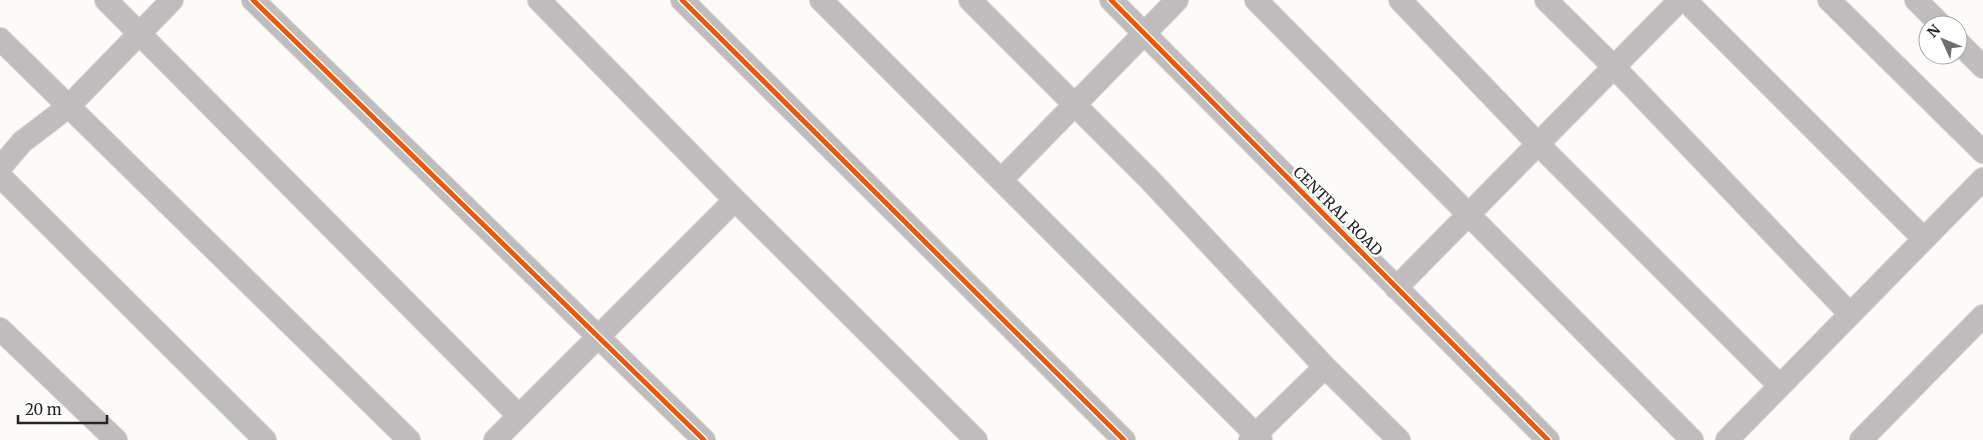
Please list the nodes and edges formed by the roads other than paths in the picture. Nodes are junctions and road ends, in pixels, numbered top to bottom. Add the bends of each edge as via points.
1 (106, 0) edge
2 (172, 0) edge
3 (253, 0) edge
4 (539, 0) edge
5 (682, 0) edge
6 (821, 0) edge
7 (970, 0) edge
8 (1111, 0) edge
9 (1177, 0) edge
10 (1256, 0) edge
11 (1400, 0) edge
12 (1546, 0) edge
13 (1680, 0) edge
14 (1685, 0) edge
15 (1829, 0) edge
16 (1916, 0) edge
17 (1931, 15) edge
18 (1144, 33) junction
19 (139, 34) junction
20 (0, 39) edge
21 (1968, 52) edge
22 (1614, 67) junction
23 (1983, 67) edge
24 (1075, 104) junction
25 (68, 108) junction
26 (1538, 144) junction
27 (1983, 152) edge
28 (0, 168) edge
29 (0, 176) edge
30 (1983, 179) edge
31 (1001, 180) junction
32 (735, 200) junction
33 (1468, 215) junction
34 (1924, 239) junction
35 (1396, 288) junction
36 (1850, 314) junction
37 (1983, 316) edge
38 (0, 329) edge
39 (598, 337) junction
40 (1325, 367) junction
41 (1780, 386) junction
42 (519, 416) junction
43 (1256, 438) edge
44 (116, 440) edge
45 (265, 440) edge
46 (409, 440) edge
47 (495, 440) edge
48 (704, 440) edge
49 (976, 440) edge
50 (1124, 440) edge
51 (1399, 440) edge
52 (1548, 440) edge
53 (1692, 440) edge
54 (1727, 440) edge
55 (1861, 440) edge

1 - 19 street
2 - 19 street
3 - 39 street
4 - 32 street
5 - 50 street
6 - 31 street
7 - 24 street
8 - 18 street, CENTRAL ROAD
9 - 18 street
10 - 33 street
11 - 26 street
12 - 22 street
13 - 22 street
14 - 34 street
15 - 27 street
16 - 17 street
18 - 24 street
18 - 35 street, CENTRAL ROAD
19 - 25 street
19 - 42 street
20 - 25 street
21 - 23 street
22 - 26 street
22 - 36 street
24 - 31 street
24 - 40 street
25 - 28 street via 22,142
25 - 46 street
26 - 33 street
26 - 41 street
29 - 45 street
30 - 34 street
31 - 43 street
32 - 39 street
32 - 49 street
33 - 35 street
33 - 53 street
34 - 36 street
35 - 52 street, CENTRAL ROAD
36 - 41 street
37 - 55 street
38 - 44 street
39 - 42 street
39 - 48 street
40 - 43 street
40 - 51 street
41 - 54 street
42 - 47 street

